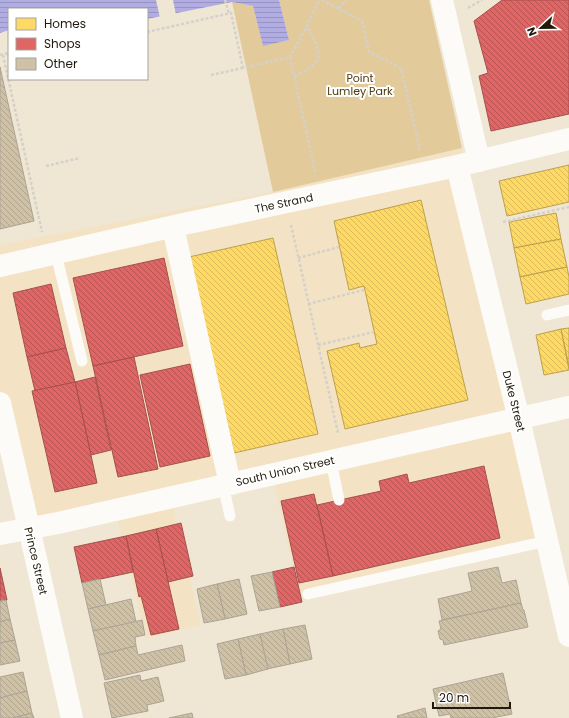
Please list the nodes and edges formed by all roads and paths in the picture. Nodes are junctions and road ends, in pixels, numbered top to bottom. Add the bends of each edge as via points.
1 (226, 0) edge
2 (321, 0) edge
3 (347, 0) edge
4 (442, 0) edge
5 (338, 8) junction
6 (229, 14) junction
7 (307, 26) junction
8 (148, 32) edge
9 (2, 55) edge
10 (290, 57) junction
11 (243, 68) junction
12 (211, 75) dead end
13 (294, 76) junction
14 (8, 79) edge
15 (8, 80) edge
16 (569, 139) edge
17 (421, 151) dead end
18 (80, 158) dead end
19 (479, 161) junction
20 (46, 166) dead end
21 (457, 166) junction
22 (320, 195) junction
23 (569, 207) edge
24 (503, 222) dead end
25 (290, 224) dead end
26 (173, 227) junction
27 (50, 245) junction
28 (339, 247) dead end
29 (298, 258) junction
30 (0, 266) edge
31 (364, 290) dead end
32 (308, 304) junction
33 (569, 310) edge
34 (547, 315) dead end
35 (374, 332) dead end
36 (318, 345) junction
37 (82, 361) dead end
38 (0, 403) edge
39 (569, 407) edge
40 (519, 419) junction
41 (338, 433) dead end
42 (331, 461) junction
43 (226, 484) junction
44 (340, 500) dead end
45 (230, 516) dead end
46 (29, 528) junction
47 (0, 534) edge
48 (547, 541) junction
49 (308, 594) dead end
50 (569, 636) edge
51 (72, 718) edge

1 - 6 path
2 - 5 path
2 - 7 path
3 - 5 path
4 - 19 street
5 - 17 path via 362,22 369,52 401,68
6 - 8 path
6 - 11 path via 231,13
7 - 10 path
7 - 13 path via 317,46 318,58 311,68
9 - 14 path
10 - 11 path
10 - 13 path
11 - 12 path
13 - 22 path
15 - 27 path
16 - 19 street, The Strand
18 - 20 path
19 - 21 street, The Strand
21 - 22 street, The Strand
21 - 40 street, Duke Street
22 - 26 street, The Strand
23 - 24 path
25 - 29 path
26 - 27 street, The Strand
26 - 43 street
27 - 30 street, The Strand
27 - 37 lane
28 - 29 path
29 - 32 path
31 - 32 path
32 - 36 path
33 - 34 lane
35 - 36 path
36 - 41 path
38 - 46 street, Prince Street
39 - 40 street, South Union Street
40 - 42 street, South Union Street
40 - 48 street, Duke Street
42 - 43 street, South Union Street
42 - 44 lane
43 - 45 lane
43 - 46 street, South Union Street
46 - 47 street, South Union Street
46 - 51 street, Prince Street
48 - 49 lane
48 - 50 street, Duke Street

